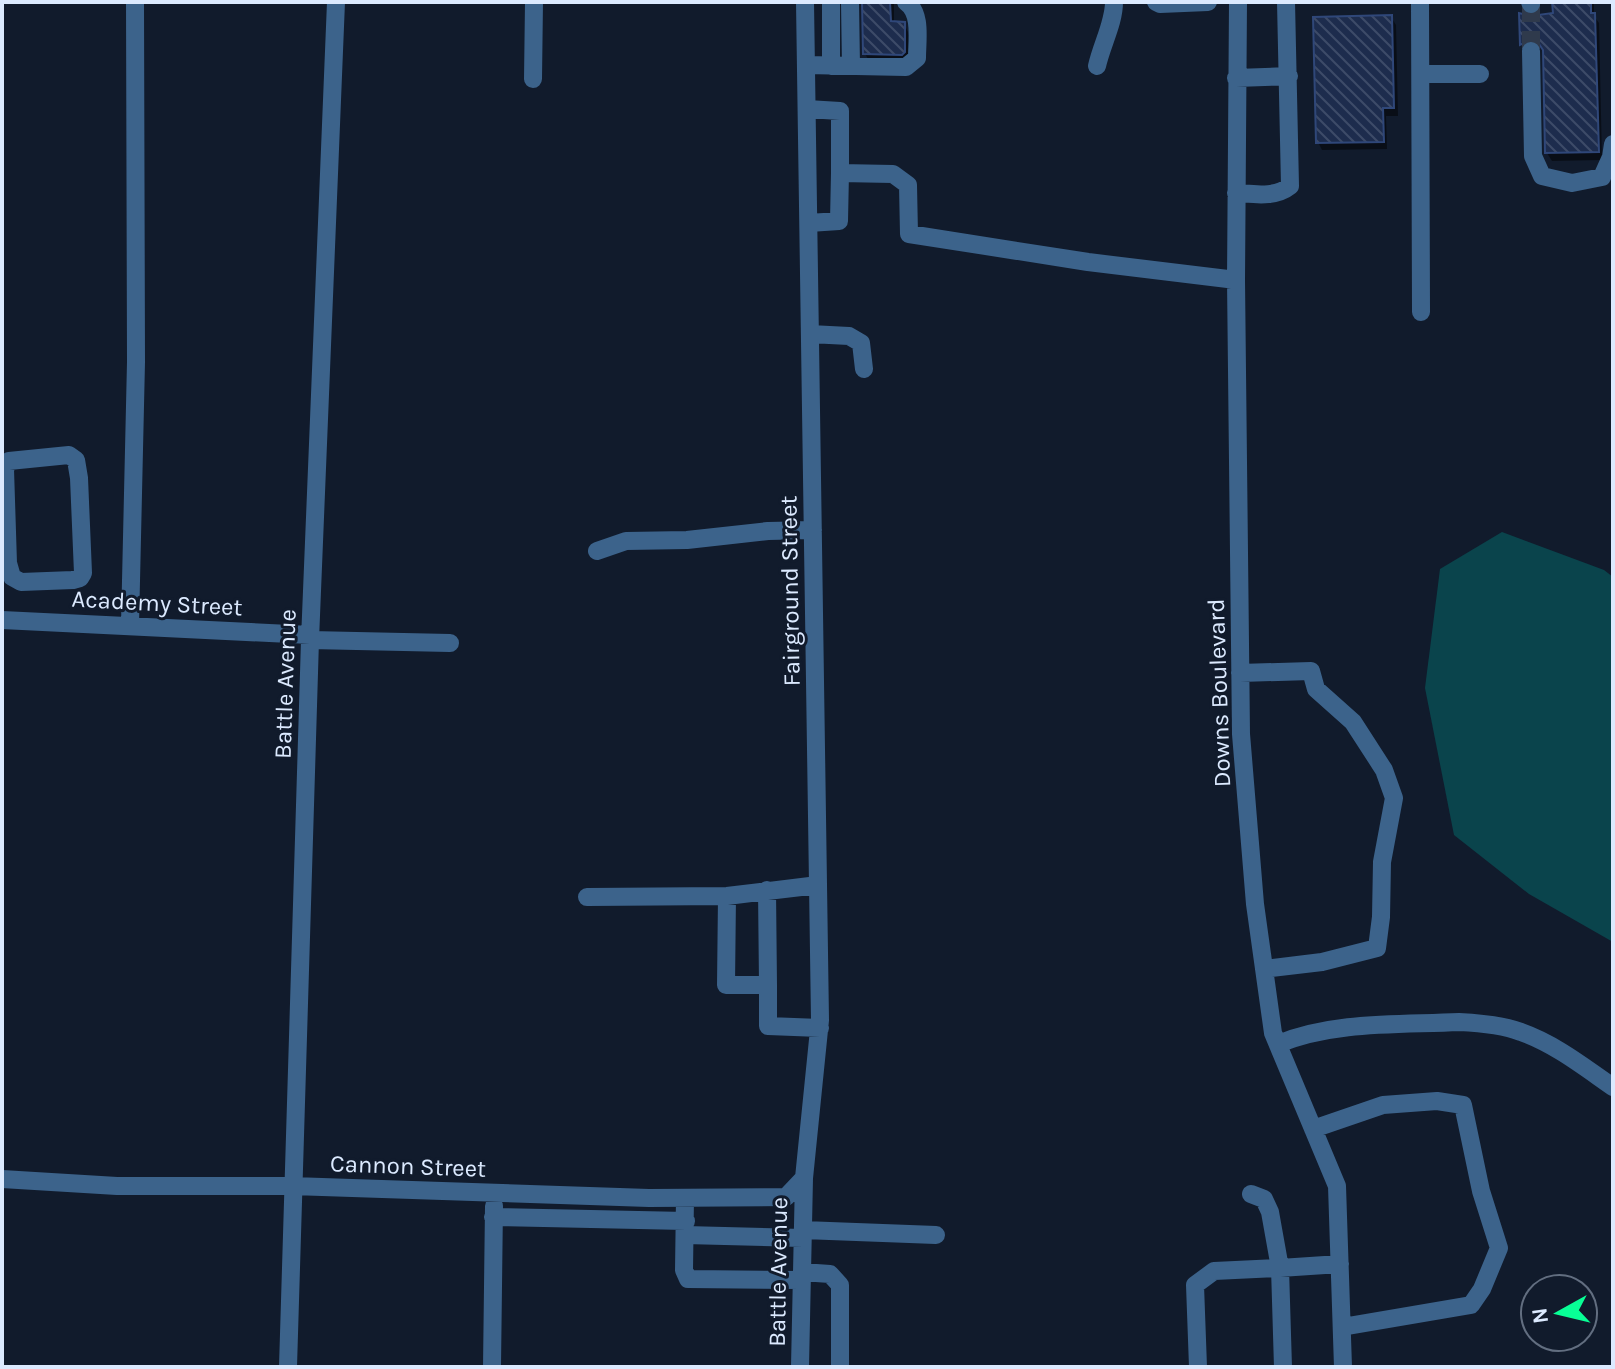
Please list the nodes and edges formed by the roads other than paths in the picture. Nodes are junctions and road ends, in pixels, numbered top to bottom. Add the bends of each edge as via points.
1 (135, 2) edge
2 (336, 2) edge
3 (534, 2) edge
4 (805, 2) edge
5 (831, 2) edge
6 (850, 2) edge
7 (906, 2) edge
8 (1114, 2) edge
9 (1156, 2) edge
10 (1208, 2) edge
11 (1238, 2) edge
12 (1286, 2) edge
13 (1420, 2) edge
14 (1531, 51) tunnel mouth
15 (806, 65) junction
16 (831, 66) junction
17 (851, 66) junction
18 (1097, 66) dead end
19 (1421, 74) junction
20 (1480, 74) dead end
21 (1289, 76) junction
22 (1236, 78) junction
23 (533, 79) dead end
24 (807, 109) junction
25 (1613, 144) edge
26 (840, 173) junction
27 (1236, 193) junction
28 (809, 223) junction
29 (1236, 280) junction
30 (1421, 312) dead end
31 (810, 334) junction
32 (864, 369) dead end
33 (4, 506) edge
34 (813, 530) junction
35 (597, 551) dead end
36 (2, 620) edge
37 (130, 625) junction
38 (310, 637) junction
39 (450, 643) dead end
40 (1240, 673) junction
41 (818, 885) junction
42 (767, 890) junction
43 (727, 896) junction
44 (587, 897) dead end
45 (1264, 969) junction
46 (768, 985) junction
47 (820, 1028) junction
48 (1278, 1044) junction
49 (1613, 1087) edge
50 (1313, 1129) junction
51 (804, 1178) junction
52 (2, 1179) edge
53 (292, 1186) junction
54 (494, 1194) junction
55 (1251, 1194) dead end
56 (685, 1198) junction
57 (493, 1217) junction
58 (686, 1228) junction
59 (803, 1234) junction
60 (936, 1235) dead end
61 (1340, 1264) junction
62 (1280, 1268) junction
63 (802, 1276) junction
64 (1342, 1327) junction
65 (288, 1367) edge
66 (492, 1367) edge
67 (800, 1367) edge
68 (840, 1367) edge
69 (1198, 1367) edge
70 (1283, 1367) edge
71 (1343, 1367) edge

1 - 37 street
2 - 38 street, Battle Avenue
3 - 23 street
4 - 15 street, Fairground Street
5 - 16 street
6 - 17 street
7 - 17 street via 917,18 917,58 906,67
8 - 18 street
9 - 10 street
11 - 22 street, Downs Boulevard
12 - 21 street
13 - 19 street
14 - 25 street via 1533,156 1542,176 1572,183 1602,177
15 - 16 street
15 - 24 street, Fairground Street
16 - 17 street
19 - 20 street
19 - 30 street
21 - 22 street
21 - 27 street via 1290,186 1268,194
22 - 27 street, Downs Boulevard
24 - 26 street via 840,111
24 - 28 street, Fairground Street
26 - 28 street via 839,221
26 - 29 street via 893,174 908,185 909,234
27 - 29 street, Downs Boulevard
28 - 31 street, Fairground Street
29 - 40 street, Downs Boulevard
31 - 32 street via 849,336 861,343
31 - 34 street, Fairground Street
33 - 33 street via 9,461 69,455 76,460 80,578 21,582 12,577
34 - 35 street via 626,541
34 - 41 street, Fairground Street
36 - 37 street, Academy Street
37 - 38 street, Academy Street
38 - 39 street, Academy Street
38 - 53 street, Battle Avenue
40 - 45 street, Downs Boulevard via 1242,750
40 - 45 street via 1311,671 1316,689 1353,722 1384,770 1394,798 1382,862 1377,948
41 - 42 street
41 - 47 street, Fairground Street
42 - 43 street
42 - 46 street
43 - 44 street
43 - 46 street via 726,985
45 - 48 street, Downs Boulevard
46 - 47 street via 768,1026
47 - 51 street, Fairground Street
48 - 49 street via 1326,1030 1481,1023 1543,1042
48 - 50 street, Downs Boulevard
50 - 61 street, Downs Boulevard via 1337,1186
50 - 64 street via 1383,1105 1463,1105 1499,1248 1471,1305
51 - 56 street, Cannon Street via 786,1197
51 - 59 street, Battle Avenue
52 - 53 street, Cannon Street via 125,1186
53 - 54 street, Cannon Street
53 - 65 street, Battle Avenue
54 - 56 street, Cannon Street
54 - 57 street
55 - 62 street via 1264,1199 1270,1212
56 - 58 street
57 - 58 street
57 - 66 street
58 - 59 street
58 - 63 street via 688,1279
59 - 60 street
59 - 63 street, Battle Avenue
61 - 62 street
61 - 64 street, Downs Boulevard
62 - 69 street via 1214,1271 1195,1285
62 - 70 street
63 - 67 street, Battle Avenue
63 - 68 street via 830,1274 840,1285
64 - 71 street, Downs Boulevard

